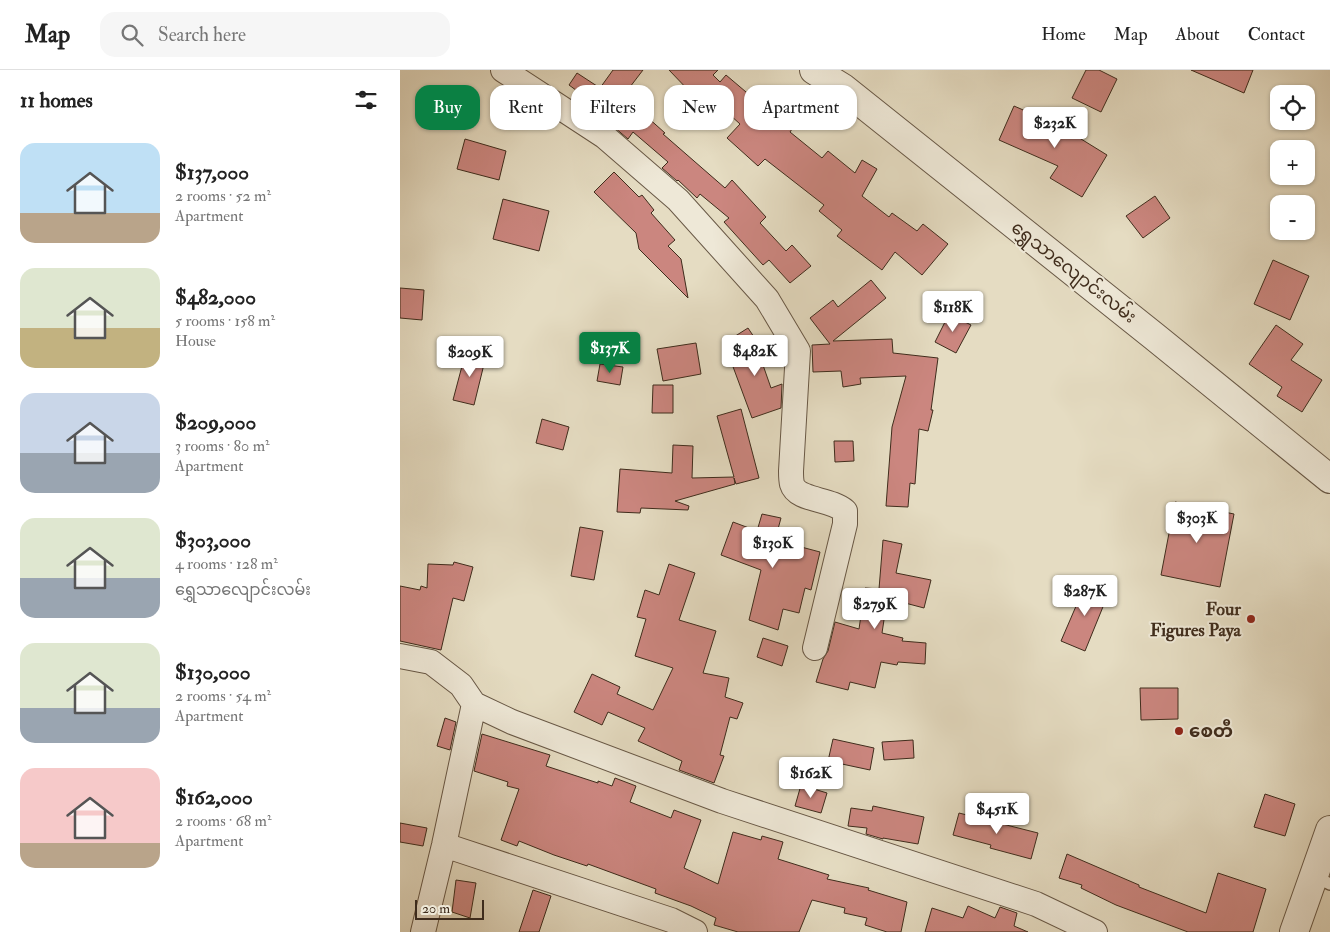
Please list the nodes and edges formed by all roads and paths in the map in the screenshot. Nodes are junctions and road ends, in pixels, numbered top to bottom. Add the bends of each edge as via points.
1 (503, 70) edge
2 (814, 70) edge
3 (1330, 479) edge
4 (815, 648) dead end
5 (400, 656) edge
6 (474, 704) junction
7 (1330, 830) edge
8 (444, 845) junction
9 (1322, 880) edge
10 (423, 932) edge
11 (695, 932) edge
12 (1095, 932) edge
13 (1294, 932) edge

1 - 4 street via 604,136 678,200 767,299 798,351 792,484 800,495 837,504 845,511 845,524
2 - 3 street, ရွှေသာလျောင်းလမ်း via 843,88
5 - 6 street via 431,662 461,685
6 - 8 street
6 - 12 street via 512,722 722,801 1036,904
7 - 9 street
8 - 10 street
8 - 11 street via 671,920
9 - 13 street

